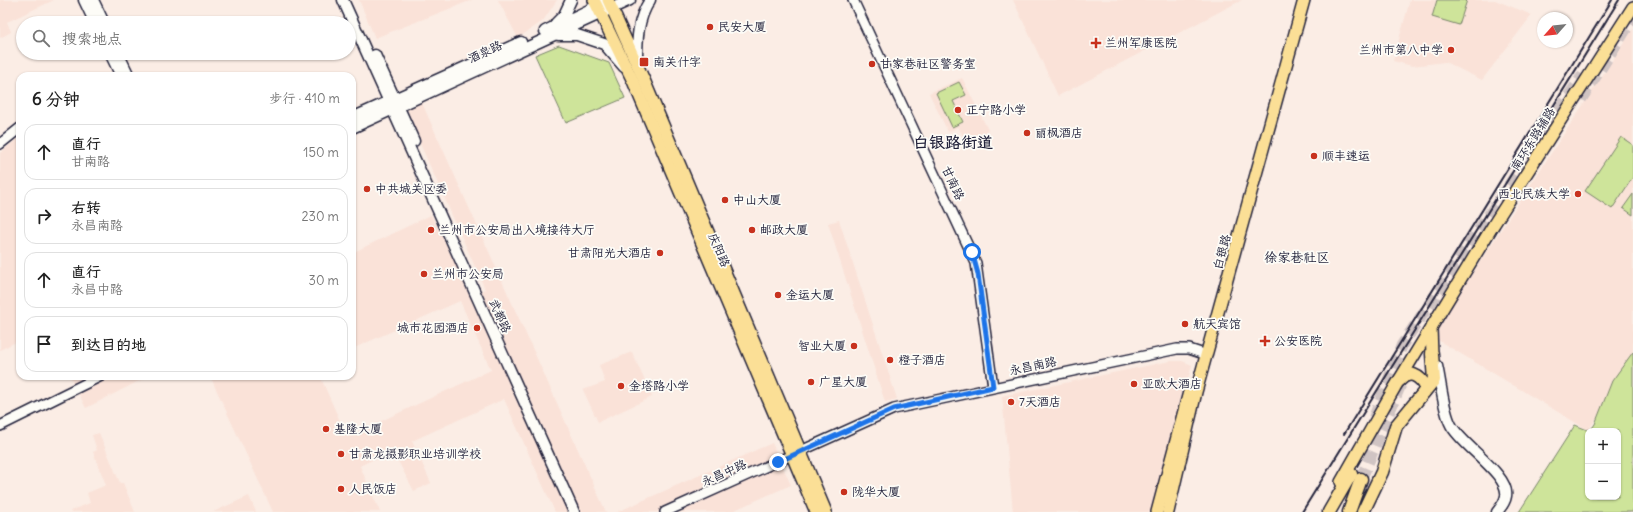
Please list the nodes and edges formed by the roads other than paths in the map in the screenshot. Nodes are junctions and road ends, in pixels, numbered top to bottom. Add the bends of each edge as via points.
1 (84, 0) edge
2 (93, 0) edge
3 (343, 0) edge
4 (349, 0) edge
5 (571, 0) edge
6 (630, 0) edge
7 (650, 0) edge
8 (853, 0) edge
9 (1296, 0) edge
10 (1304, 0) edge
11 (604, 5) edge
12 (1633, 7) edge
13 (92, 16) edge
14 (101, 16) edge
15 (351, 16) edge
16 (356, 16) edge
17 (356, 16) edge
18 (356, 27) edge
19 (548, 33) junction
20 (115, 60) edge
21 (120, 60) edge
22 (637, 65) junction
23 (123, 72) edge
24 (125, 72) edge
25 (630, 75) junction
26 (394, 104) junction
27 (356, 117) edge
28 (356, 126) edge
29 (16, 131) edge
30 (0, 144) edge
31 (1431, 328) junction
32 (1204, 354) junction
33 (1432, 354) junction
34 (1200, 367) junction
35 (93, 380) edge
36 (1400, 380) junction
37 (993, 387) junction
38 (1194, 392) junction
39 (1424, 392) junction
40 (0, 426) edge
41 (797, 454) junction
42 (574, 512) edge
43 (579, 512) edge
44 (665, 512) edge
45 (816, 512) edge
46 (826, 512) edge
47 (1157, 512) edge
48 (1162, 512) edge
49 (1168, 512) edge
50 (1174, 512) edge
51 (1325, 512) edge
52 (1329, 512) edge
53 (1348, 512) edge
54 (1363, 512) edge
55 (1497, 512) edge

1 - 13 main road
2 - 14 main road
3 - 15 main road, 武都路
4 - 17 main road, 武都路
5 - 19 main road via 564,15
6 - 11 main road, 酒泉路
7 - 22 main road via 640,19
8 - 37 street, 甘南路 via 976,263
9 - 32 main road, 白银路
10 - 32 main road, 白银路
11 - 19 main road, 酒泉路
11 - 22 main road, 庆阳路
11 - 25 main road, 庆阳路
12 - 31 main road, 南环东路辅路 via 1494,224
16 - 26 main road, 武都路
18 - 26 main road, 武都路
19 - 25 main road via 577,35 604,44
19 - 26 main road, 酒泉路
20 - 23 main road
21 - 24 main road
22 - 41 main road, 庆阳路
25 - 41 main road, 庆阳路
26 - 27 main road, 酒泉路
26 - 28 main road, 酒泉路
26 - 42 main road, 武都路
26 - 43 main road, 武都路
29 - 30 street
31 - 33 main road
31 - 36 main road, 南环东路辅路
32 - 34 main road, 白银路
32 - 37 street, 永昌南路 via 1189,349 1176,349
33 - 39 highway via 1434,380
33 - 55 main road via 1450,424 1465,444 1488,464 1502,482 1507,495
34 - 38 main road, 白银路
34 - 47 main road
34 - 50 main road via 1204,390
35 - 40 street
36 - 39 highway via 1404,375 1417,376 1426,387
36 - 51 main road, 南环东路辅路
37 - 41 street, 永昌南路 via 894,409
38 - 48 main road, 白银路
38 - 49 main road, 白银路
39 - 54 highway via 1396,426 1382,472
41 - 44 street, 永昌中路
41 - 45 main road, 庆阳路
41 - 46 main road, 庆阳路
52 - 53 highway via 1356,477

